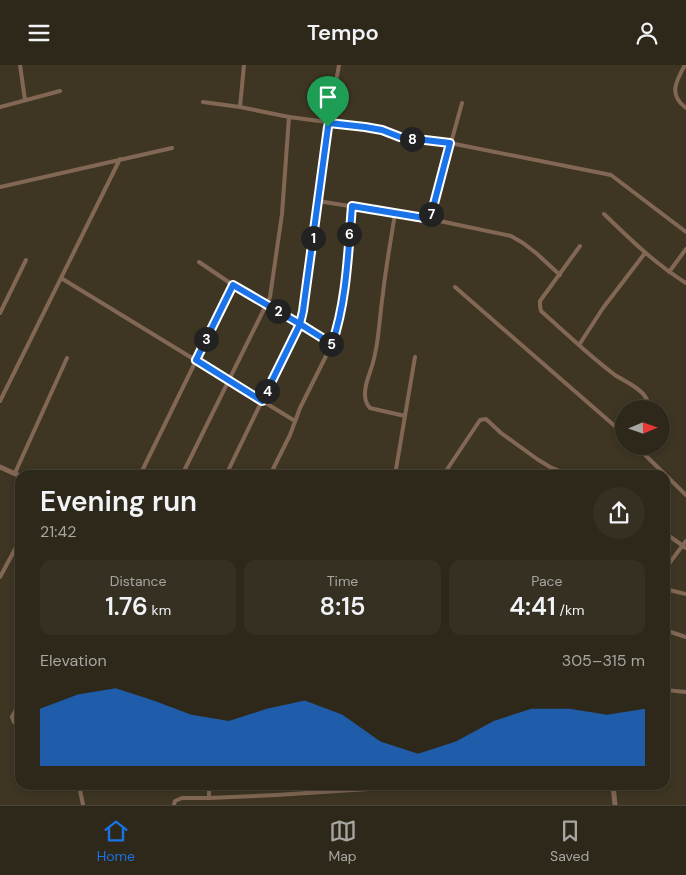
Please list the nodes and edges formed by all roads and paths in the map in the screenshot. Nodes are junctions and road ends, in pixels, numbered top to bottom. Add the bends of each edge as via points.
1 (20, 65) edge
2 (244, 65) edge
3 (339, 65) edge
4 (685, 65) edge
5 (60, 91) dead end
6 (25, 100) junction
7 (203, 102) dead end
8 (462, 103) dead end
9 (0, 107) edge
10 (240, 107) junction
11 (686, 108) edge
12 (289, 117) junction
13 (329, 123) junction
14 (450, 143) junction
15 (172, 148) dead end
16 (120, 159) junction
17 (0, 187) edge
18 (318, 201) junction
19 (352, 206) junction
20 (395, 213) junction
21 (604, 214) dead end
22 (430, 219) junction
23 (686, 232) edge
24 (580, 246) dead end
25 (686, 249) edge
26 (645, 253) junction
27 (26, 260) dead end
28 (199, 263) dead end
29 (669, 272) junction
30 (560, 275) junction
31 (61, 278) junction
32 (686, 283) edge
33 (233, 285) junction
34 (455, 287) dead end
35 (267, 305) junction
36 (0, 313) edge
37 (300, 324) junction
38 (332, 344) junction
39 (579, 345) junction
40 (415, 357) dead end
41 (67, 358) dead end
42 (196, 360) junction
43 (229, 380) junction
44 (647, 400) edge
45 (0, 401) edge
46 (262, 401) junction
47 (405, 416) junction
48 (295, 421) junction
49 (615, 426) edge
50 (645, 455) edge
51 (0, 467) edge
52 (19, 470) edge
53 (142, 470) edge
54 (184, 470) edge
55 (228, 470) edge
56 (272, 470) edge
57 (395, 470) edge
58 (447, 470) edge
59 (557, 470) edge
60 (660, 470) edge
61 (15, 474) edge
62 (670, 479) edge
63 (686, 495) edge
64 (670, 536) edge
65 (686, 541) edge
66 (684, 546) edge
67 (15, 549) edge
68 (670, 563) edge
69 (0, 576) edge
70 (670, 590) edge
71 (686, 594) edge
72 (670, 632) edge
73 (686, 637) edge
74 (670, 690) edge
75 (686, 691) edge
76 (15, 711) edge
77 (15, 722) edge
78 (80, 790) edge
79 (209, 790) edge
80 (334, 790) edge
81 (614, 790) edge
82 (209, 798) junction
83 (83, 805) edge
84 (174, 805) edge
85 (616, 805) edge

1 - 6 street
2 - 10 street
3 - 13 street
4 - 11 street via 675,87 675,95
5 - 6 street
6 - 9 street
7 - 10 street
8 - 14 street
10 - 12 street
12 - 13 street
12 - 35 street via 282,215
13 - 14 street
13 - 18 street
14 - 22 street
14 - 23 street via 611,175
15 - 16 street
16 - 17 street
16 - 31 street
18 - 19 street
18 - 37 street
19 - 20 street
19 - 38 street via 344,293
20 - 22 street
20 - 47 street via 376,351 365,395 370,408
21 - 26 street
22 - 30 street via 511,236
24 - 30 street
25 - 29 street
26 - 29 street
26 - 39 street
27 - 36 street
28 - 33 street
29 - 32 street
30 - 39 street via 540,301 541,311
31 - 42 street
31 - 45 street
33 - 35 street
33 - 42 street
34 - 49 street
35 - 37 street
35 - 43 street
37 - 38 street
37 - 46 street
38 - 48 street
39 - 44 street
40 - 47 street
41 - 52 street
42 - 43 street
42 - 53 street
43 - 46 street
43 - 54 street
46 - 48 street
46 - 55 street
47 - 57 street
48 - 56 street
50 - 60 street
51 - 61 street
58 - 59 street via 480,420 486,419 500,433
62 - 63 street
64 - 66 street
65 - 66 street
66 - 68 street
67 - 69 street
70 - 71 street
72 - 73 street
74 - 75 street
76 - 77 street via 12,717
78 - 83 street
79 - 82 street
80 - 82 street
81 - 85 street
82 - 84 street via 178,799

